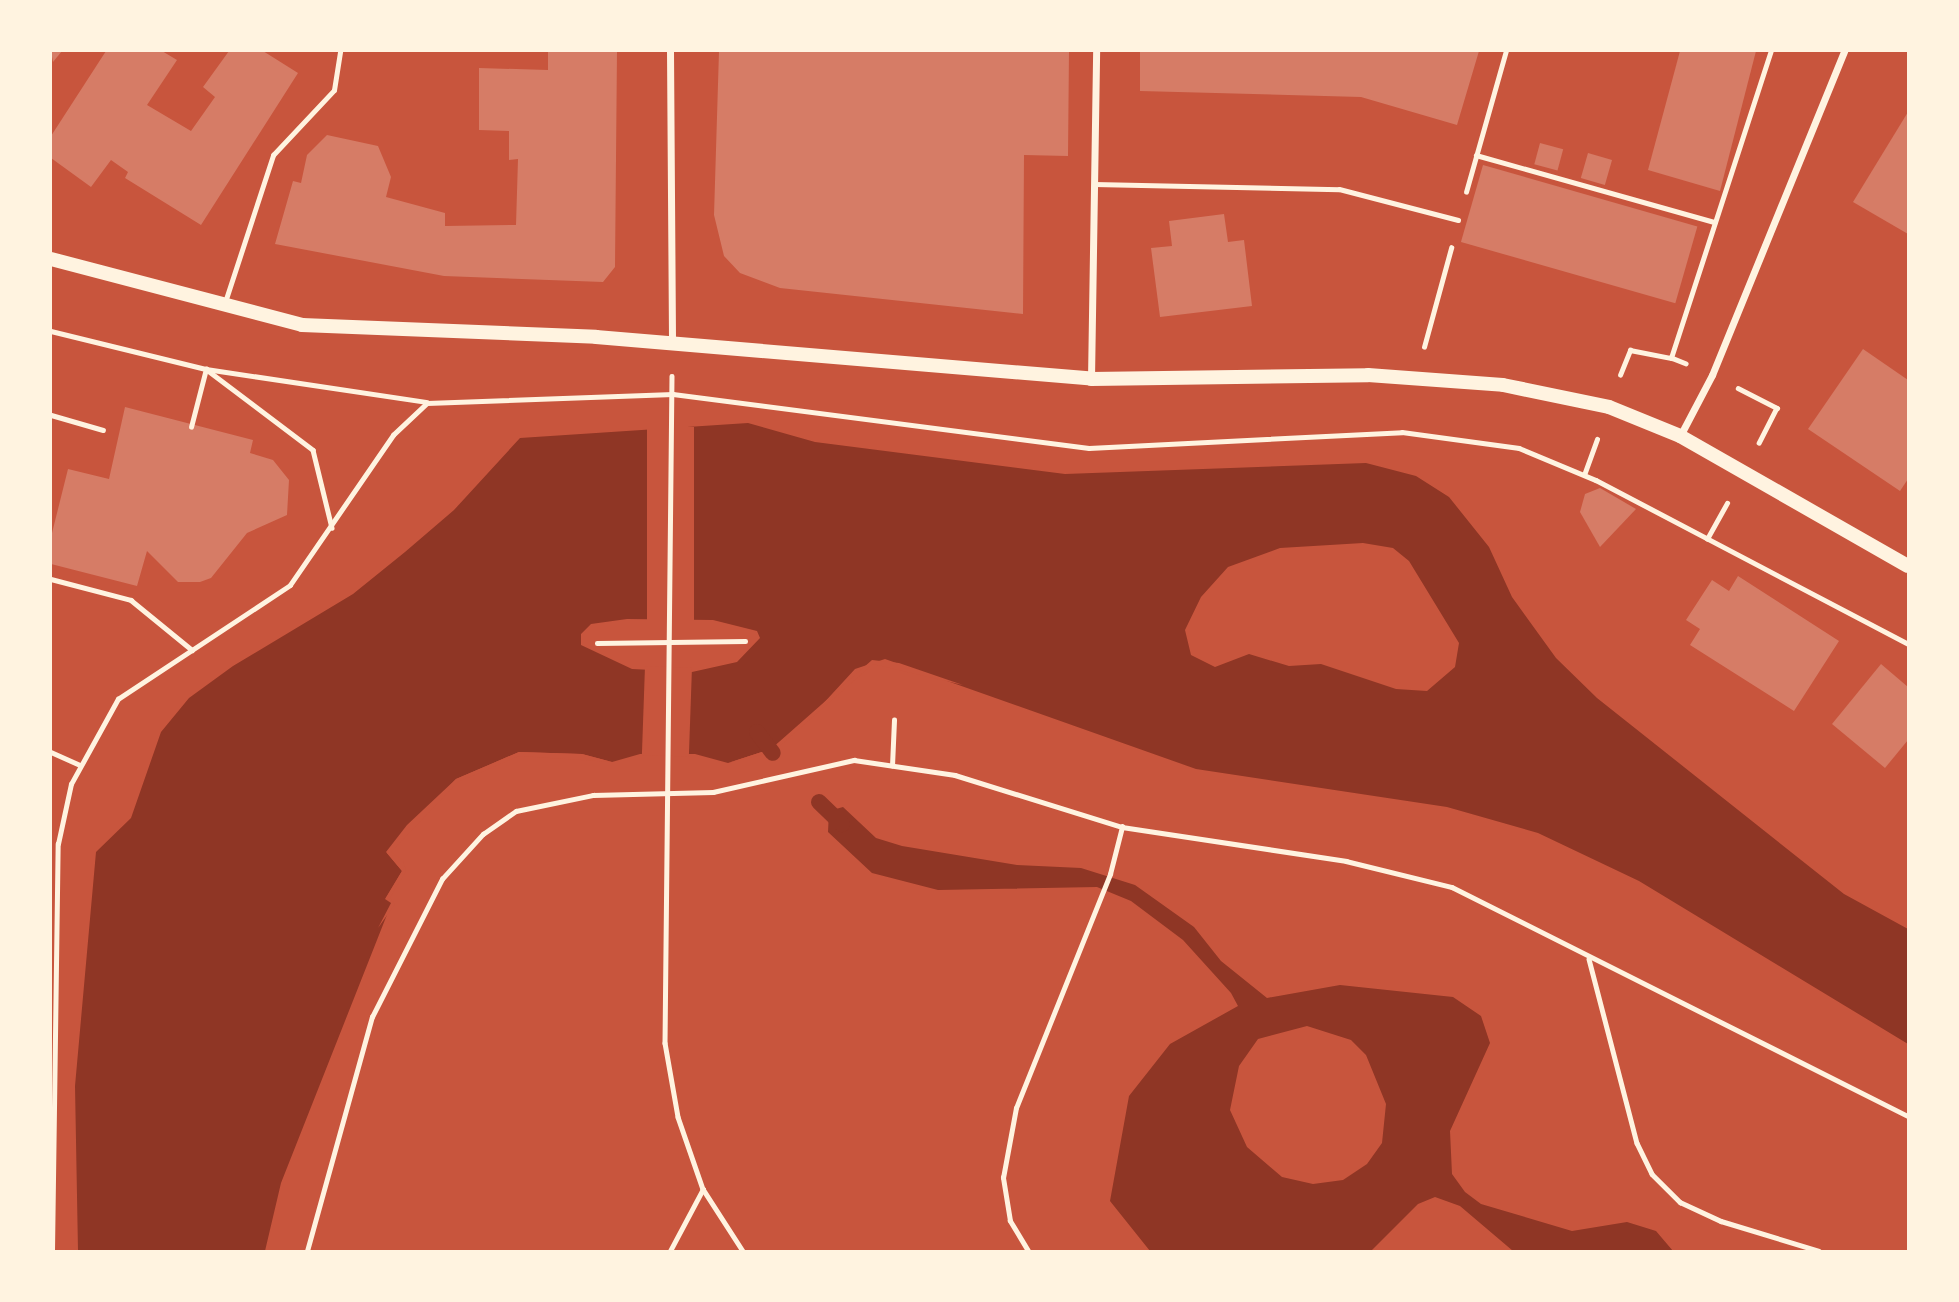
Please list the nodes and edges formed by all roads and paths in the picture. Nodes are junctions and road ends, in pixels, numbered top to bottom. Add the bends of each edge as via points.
1 (340, 51) edge
2 (670, 51) edge
3 (1096, 51) edge
4 (1844, 51) edge
5 (1476, 155) dead end
6 (1094, 184) junction
7 (1458, 220) dead end
8 (1715, 222) dead end
9 (51, 259) edge
10 (224, 305) junction
11 (51, 331) edge
12 (672, 344) junction
13 (206, 369) junction
14 (1091, 379) junction
15 (673, 394) junction
16 (427, 402) junction
17 (51, 415) edge
18 (191, 427) dead end
19 (103, 430) dead end
20 (1680, 436) junction
21 (332, 528) junction
22 (1908, 566) edge
23 (51, 579) edge
24 (745, 642) dead end
25 (597, 643) dead end
26 (668, 643) junction
27 (1908, 644) edge
28 (192, 650) junction
29 (894, 720) dead end
30 (51, 752) edge
31 (80, 765) junction
32 (892, 766) junction
33 (664, 796) junction
34 (1122, 827) junction
35 (1590, 959) junction
36 (53, 970) edge
37 (1908, 1116) edge
38 (703, 1189) junction
39 (52, 1251) edge
40 (307, 1251) edge
41 (670, 1251) edge
42 (743, 1251) edge
43 (1028, 1251) edge
44 (1819, 1251) edge

1 - 10 lane via 334,90 273,155
2 - 12 street
3 - 6 street
4 - 20 street via 1712,375
5 - 8 path
6 - 7 lane via 1339,188
6 - 14 street
9 - 10 main road
10 - 12 main road via 302,325
11 - 13 path
12 - 14 main road
13 - 16 path
13 - 18 path
13 - 21 path via 313,450
14 - 20 main road via 1368,375 1503,385 1609,407
15 - 16 path
15 - 26 path
15 - 27 path via 988,440 1089,447 1402,432 1519,448 1596,480
16 - 21 path via 393,435
17 - 19 lane
20 - 22 main road
21 - 28 path via 290,585
23 - 28 path via 131,600
24 - 26 path
25 - 26 path
26 - 33 path
28 - 31 path via 118,699
29 - 32 path
30 - 31 path
31 - 36 path via 58,844
32 - 33 path via 854,760 713,792
32 - 34 path via 955,775
33 - 38 path via 665,1043 678,1118
33 - 40 path via 593,795 516,811 483,834 442,879 372,1017
34 - 35 path via 1346,861 1452,887
34 - 43 path via 1110,874 1016,1108 1003,1178 1010,1221
35 - 37 path
35 - 44 path via 1637,1143 1652,1174 1680,1202 1721,1221
36 - 39 path
38 - 41 path
38 - 42 path

